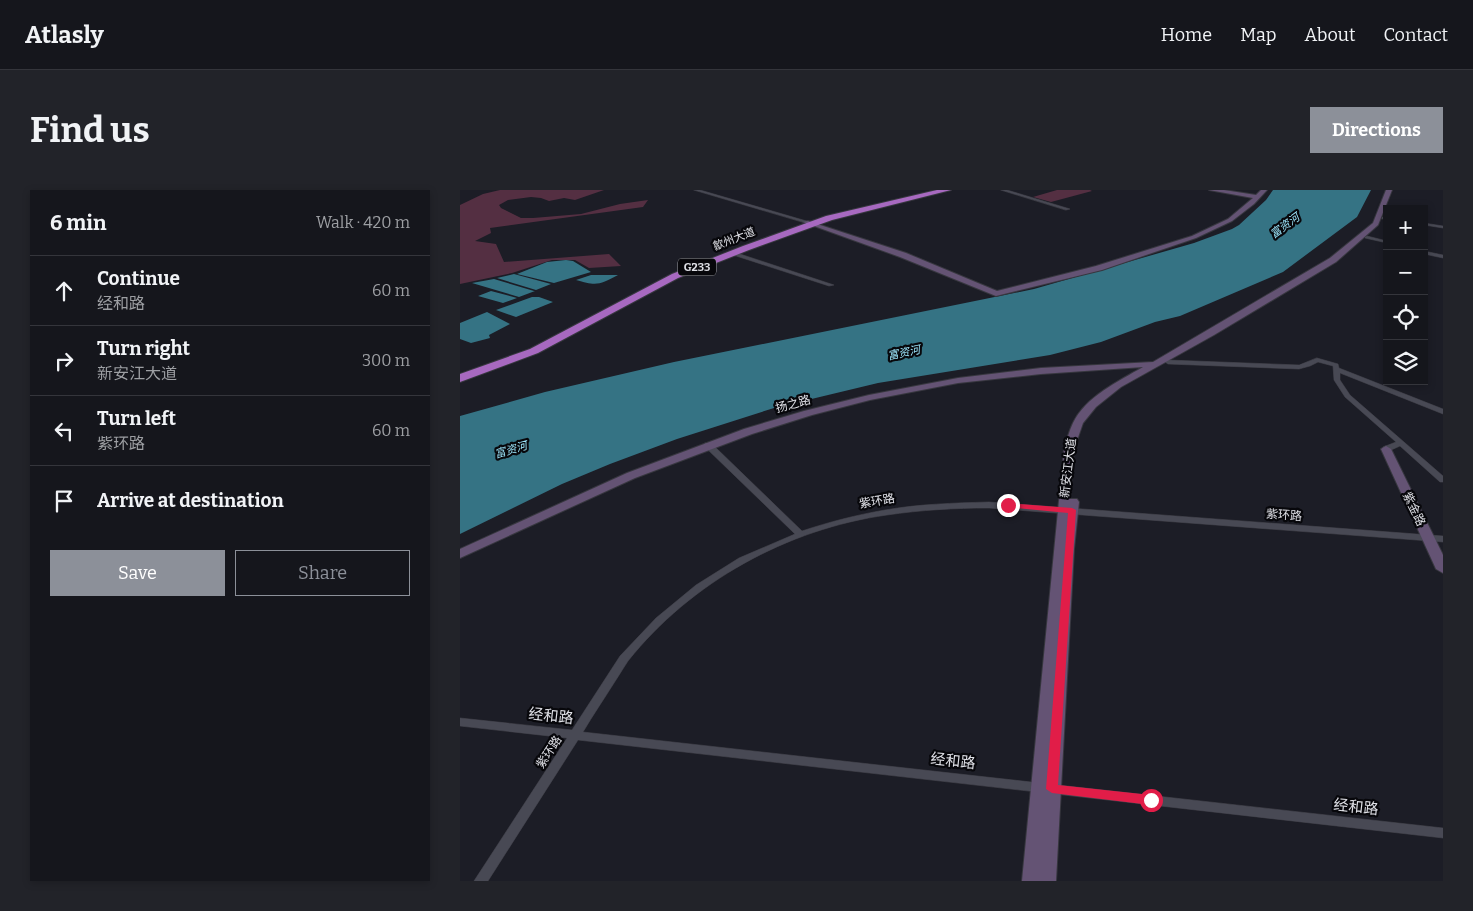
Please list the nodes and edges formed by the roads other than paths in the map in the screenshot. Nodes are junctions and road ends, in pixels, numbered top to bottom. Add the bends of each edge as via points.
1 (696, 190) edge
2 (937, 190) edge
3 (947, 190) edge
4 (1003, 190) edge
5 (1212, 190) edge
6 (1264, 190) edge
7 (1389, 190) edge
8 (1394, 190) edge
9 (1258, 196) junction
10 (1389, 205) edge
11 (1068, 209) dead end
12 (1383, 221) edge
13 (810, 222) junction
14 (1428, 225) edge
15 (1443, 227) edge
16 (1367, 237) junction
17 (1383, 241) edge
18 (732, 253) junction
19 (1428, 253) edge
20 (1443, 257) edge
21 (831, 285) dead end
22 (1004, 292) junction
23 (1162, 363) junction
24 (1336, 369) junction
25 (460, 376) edge
26 (1443, 412) edge
27 (1401, 443) junction
28 (708, 445) junction
29 (1386, 449) joint
30 (1443, 480) edge
31 (1068, 510) junction
32 (800, 534) junction
33 (1428, 538) junction
34 (1443, 539) edge
35 (460, 554) edge
36 (1443, 569) edge
37 (460, 722) edge
38 (575, 735) junction
39 (1046, 788) junction
40 (1443, 833) edge
41 (481, 881) edge
42 (1032, 881) edge
43 (1046, 881) edge

1 - 13 street
2 - 13 highway, 歙州大道 / G233
3 - 13 highway, 歙州大道 / G233
4 - 11 street
5 - 9 street
6 - 9 street
7 - 23 street, 新安江大道 via 1376,224 1333,260
8 - 10 street, 新安江大道
9 - 22 street via 1230,220 1194,237 1099,268
12 - 16 street, 新安江大道
13 - 18 highway, 歙州大道 / G233
13 - 22 street via 909,253
13 - 22 street via 903,255 996,294
13 - 25 highway, 歙州大道 / G233 via 680,271 529,350
14 - 15 street
16 - 17 street
16 - 23 street, 新安江大道 via 1324,271
18 - 21 street
18 - 25 highway, 歙州大道 / G233 via 675,276 534,351
19 - 20 street
23 - 24 street via 1299,366 1319,360 1336,364
23 - 28 street, 扬之路 via 1050,369 918,387 788,418
23 - 31 street, 新安江大道 via 1117,391 1089,417 1078,443
24 - 26 street
24 - 27 street via 1337,380 1348,396
27 - 29 street
27 - 30 street
28 - 32 street
28 - 35 street, 扬之路 via 576,498
29 - 33 street, 紫金路
31 - 32 street, 紫环路 via 989,505 934,506 858,517
31 - 33 street, 紫环路
31 - 39 street, 新安江大道
32 - 38 street, 紫环路 via 721,571 664,615 624,658
33 - 34 street, 紫环路
33 - 36 street, 紫金路
37 - 38 street, 经和路
38 - 39 street, 经和路
38 - 41 street, 紫环路
39 - 40 street, 经和路
39 - 42 street, 新安江大道
39 - 43 street, 新安江大道

